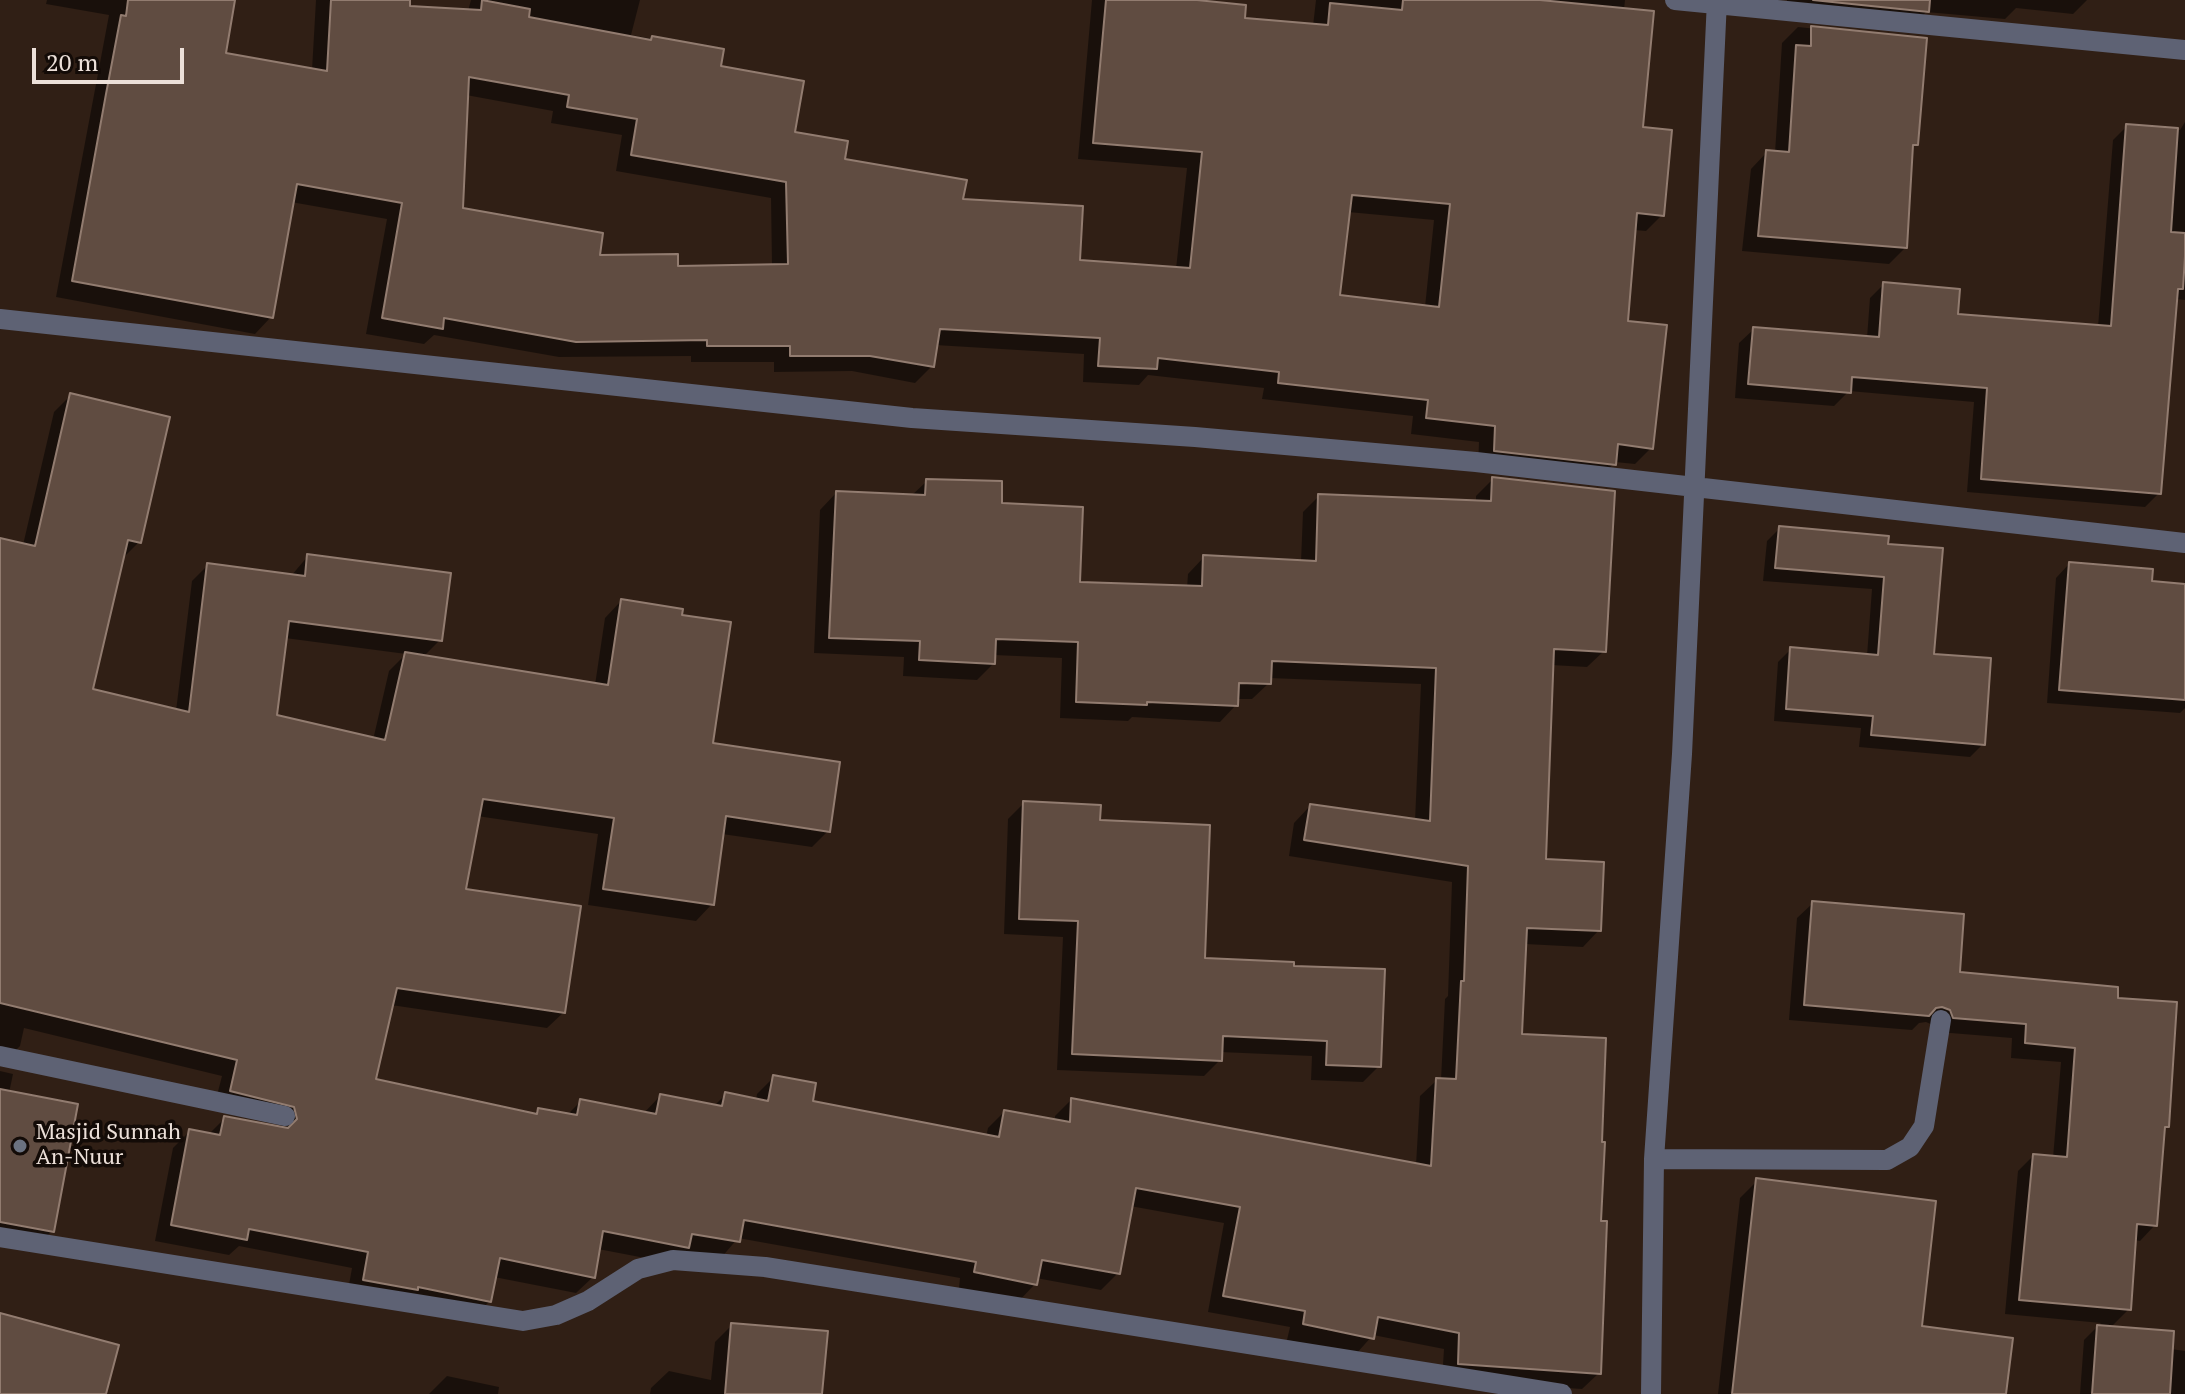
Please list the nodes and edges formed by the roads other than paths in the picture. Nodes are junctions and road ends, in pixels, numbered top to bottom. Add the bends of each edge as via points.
1 (1675, 0) edge
2 (1716, 3) edge
3 (2185, 50) edge
4 (0, 319) edge
5 (1692, 486) junction
6 (2185, 543) edge
7 (1941, 1020) dead end
8 (0, 1056) edge
9 (285, 1116) dead end
10 (1654, 1159) junction
11 (0, 1237) edge
12 (1562, 1394) edge
13 (1651, 1394) edge

1 - 2 street
2 - 3 street
2 - 5 street
4 - 5 street via 912,418 1195,437
5 - 6 street
5 - 10 street via 1682,754
7 - 10 street via 1924,1126 1910,1147 1887,1160
8 - 9 street
10 - 13 street
11 - 12 street via 523,1321 556,1315 638,1269 673,1260 765,1267

